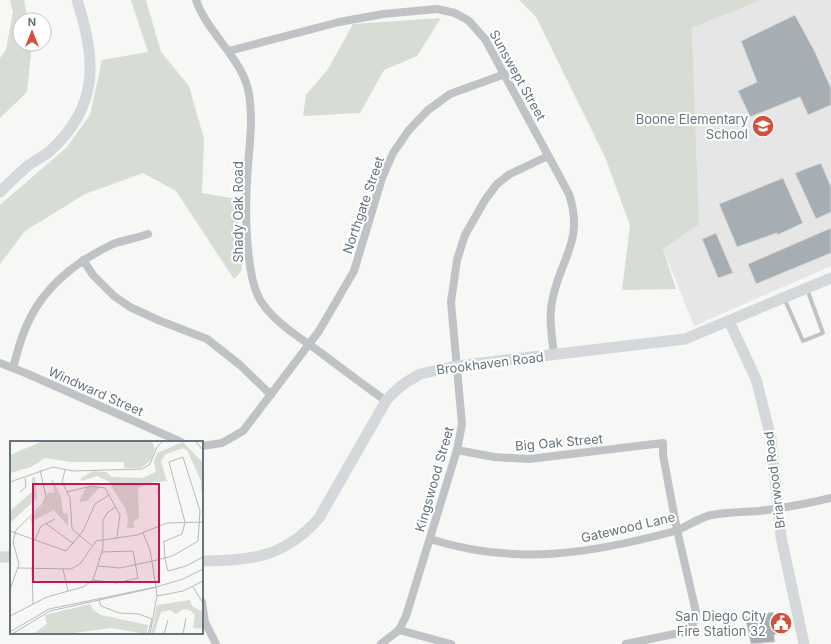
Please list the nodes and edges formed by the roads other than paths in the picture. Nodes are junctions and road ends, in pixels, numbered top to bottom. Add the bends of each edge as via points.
1 (77, 0) edge
2 (196, 0) edge
3 (229, 51) junction
4 (505, 74) junction
5 (548, 156) junction
6 (0, 192) edge
7 (148, 234) dead end
8 (82, 260) junction
9 (831, 278) edge
10 (806, 288) junction
11 (784, 298) junction
12 (729, 321) junction
13 (309, 344) junction
14 (554, 355) junction
15 (0, 364) edge
16 (456, 366) junction
17 (13, 368) junction
18 (271, 394) junction
19 (386, 401) junction
20 (179, 441) edge
21 (203, 446) edge
22 (457, 450) junction
23 (831, 498) edge
24 (777, 509) junction
25 (677, 530) junction
26 (430, 539) junction
27 (203, 561) edge
28 (203, 609) edge
29 (399, 630) junction
30 (216, 644) edge
31 (382, 644) edge
32 (451, 644) edge
33 (626, 644) edge
34 (804, 644) edge

1 - 6 street via 87,30 91,54 90,82 85,101 66,134 49,152 21,172
2 - 3 street, Shady Oak Road via 203,15
3 - 4 street, Sunswept Street via 339,22 383,14 437,9 455,13 475,27
3 - 13 street, Shady Oak Road via 246,82 249,94 251,134 246,182 249,267 258,296 275,318
4 - 5 street, Sunswept Street
4 - 13 street, Northgate Street via 450,94 423,115 401,141 382,178 354,271 332,311
5 - 14 street, Sunswept Street via 569,194 575,223 572,244 553,296 550,312
5 - 16 street, Kingswood Street via 510,174 498,184 485,200 465,235 457,260 452,302
7 - 8 street via 114,244
8 - 17 street via 58,280 41,299 25,327
8 - 18 street via 93,275 119,300 158,320 207,339
9 - 10 street, Brookhaven Road
10 - 11 street, Brookhaven Road
10 - 11 lane via 823,332 803,341
11 - 12 street, Brookhaven Road
12 - 14 street, Brookhaven Road via 685,339
12 - 24 street, Briarwood Road via 758,387 771,438
13 - 18 street
13 - 19 street, Shady Oak Road
14 - 16 street, Brookhaven Road
15 - 17 street, Windward Street
16 - 19 street, Brookhaven Road via 420,374 405,382
16 - 22 street, Kingswood Street via 462,424
17 - 20 street, Windward Street
18 - 21 street via 243,431 222,443
19 - 27 street, Brookhaven Road via 319,518 306,531 282,548 263,556 242,560
22 - 25 street, Big Oak Street via 494,457 529,459 663,443 663,456
22 - 26 street, Kingswood Street
23 - 24 street, Gatewood Lane
24 - 25 street, Gatewood Lane via 710,515
24 - 34 street, Briarwood Road
25 - 26 street, Gatewood Lane via 590,550 547,554 502,554 457,548
25 - 33 street via 696,612 695,622 684,632
26 - 29 street, Kingswood Street via 406,616
28 - 30 street via 205,622
29 - 31 street, Kingswood Street
29 - 32 street

